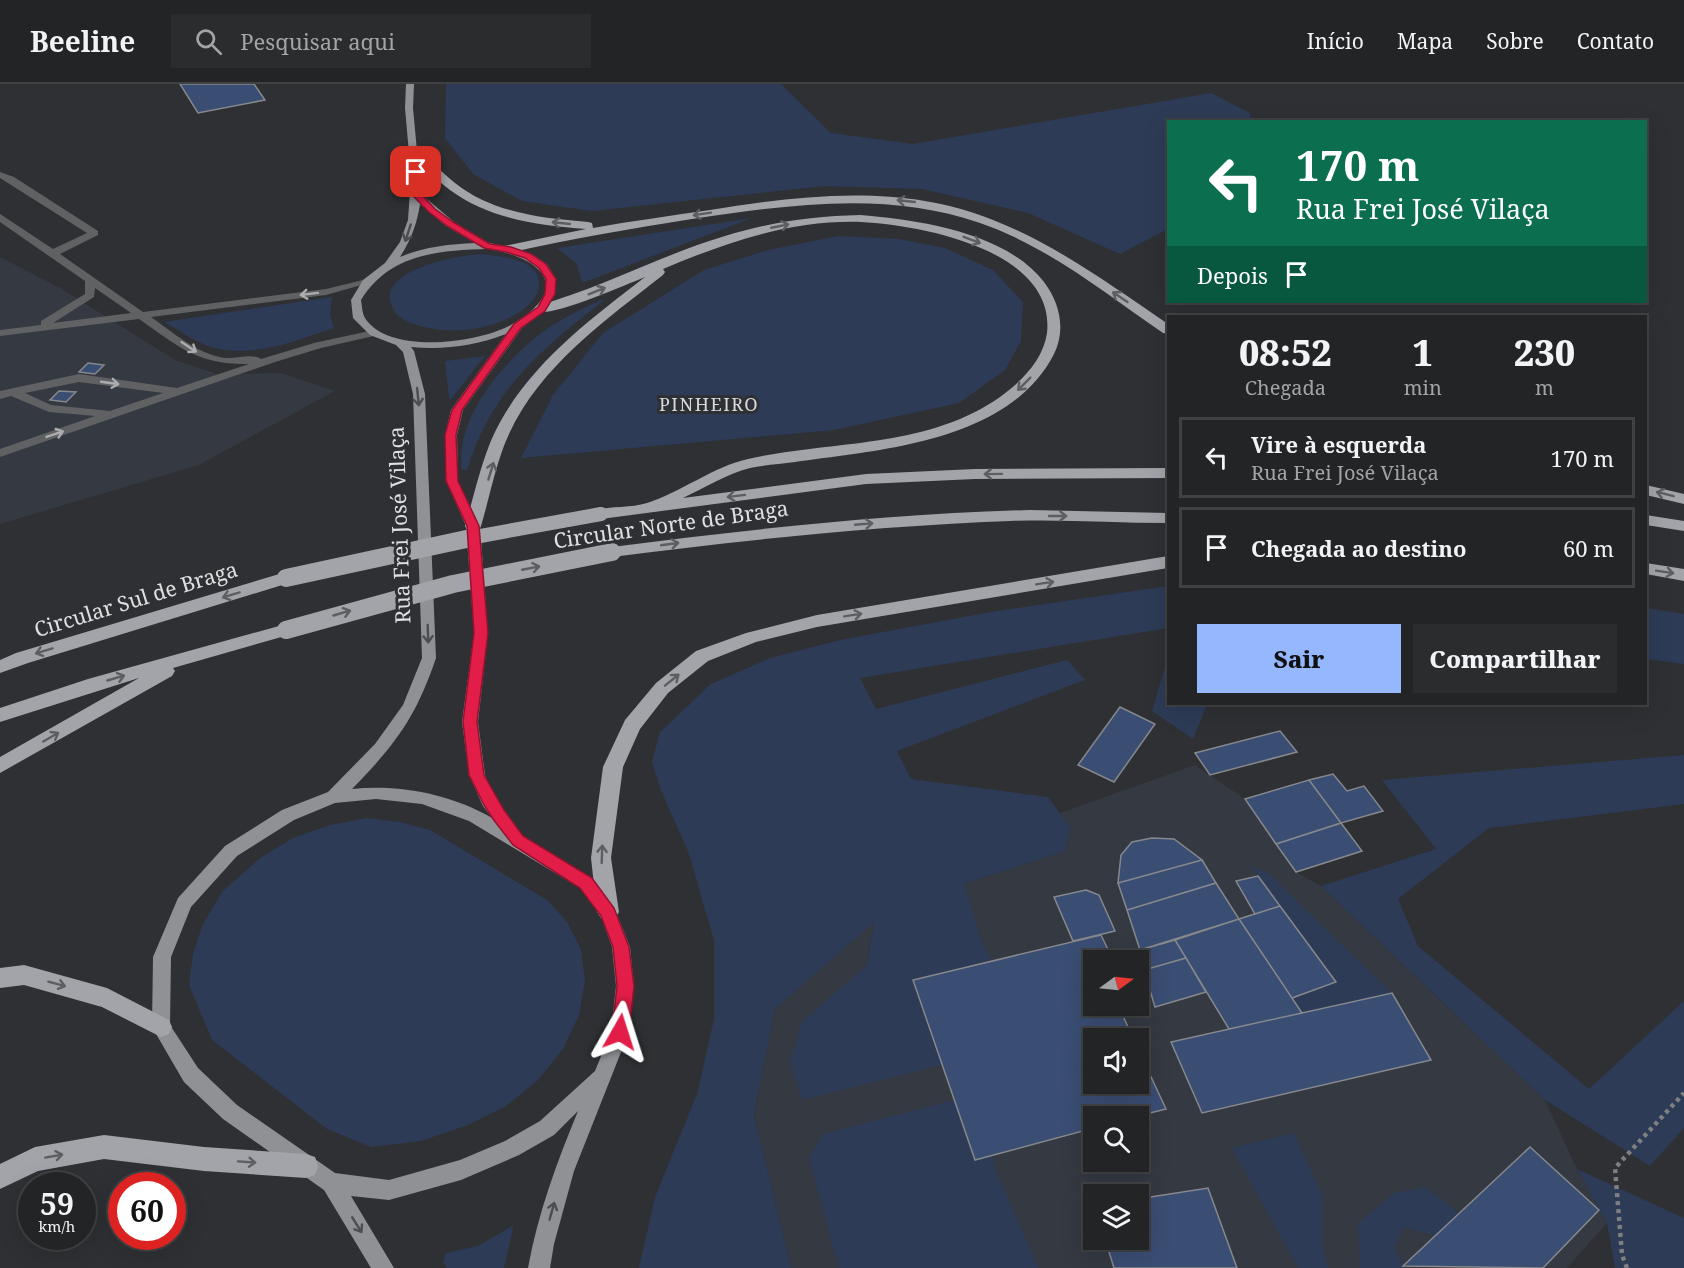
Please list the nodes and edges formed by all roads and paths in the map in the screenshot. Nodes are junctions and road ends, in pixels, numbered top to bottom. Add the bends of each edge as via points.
1 (410, 84) edge
2 (414, 149) junction
3 (0, 175) edge
4 (417, 196) junction
5 (0, 217) edge
6 (619, 227) junction
7 (488, 246) junction
8 (508, 249) junction
9 (53, 254) junction
10 (674, 260) junction
11 (388, 266) junction
12 (90, 280) junction
13 (367, 282) junction
14 (541, 309) junction
15 (140, 315) junction
16 (518, 326) junction
17 (32, 329) junction
18 (1167, 329) edge
19 (0, 333) edge
20 (374, 333) junction
21 (400, 343) junction
22 (271, 360) junction
23 (178, 392) junction
24 (6, 394) edge
25 (113, 415) junction
26 (0, 453) edge
27 (1167, 473) edge
28 (1647, 490) edge
29 (1684, 499) edge
30 (653, 506) junction
31 (1167, 518) edge
32 (1647, 520) edge
33 (473, 526) junction
34 (1684, 526) edge
35 (1167, 562) edge
36 (1647, 569) edge
37 (1684, 575) edge
38 (286, 578) joint
39 (191, 657) junction
40 (0, 667) edge
41 (0, 715) edge
42 (0, 766) edge
43 (333, 797) junction
44 (518, 841) junction
45 (608, 912) junction
46 (0, 978) edge
47 (161, 1027) junction
48 (601, 1075) junction
49 (1684, 1094) edge
50 (306, 1166) junction
51 (0, 1177) edge
52 (330, 1183) junction
53 (384, 1268) edge
54 (539, 1268) edge
55 (1627, 1268) edge

1 - 2 main road
2 - 4 main road
6 -> 2 highway via 554,223 492,209 454,189
3 - 9 street via 11,178 94,233
4 - 7 main road via 450,224
4 -> 11 main road via 404,248
5 - 9 street
6 - 8 highway
18 -> 6 highway via 1052,252 953,210 915,202 871,197 802,200
7 - 8 main road
7 - 11 main road via 430,251
8 - 14 main road via 543,266 551,279 550,294
9 - 12 street
14 -> 10 highway
10 -> 30 highway via 781,225 842,218 909,222 974,240 1025,269 1043,288 1054,311 1054,337 1044,361 1023,387 994,408 963,423 908,440 742,465
33 -> 10 highway via 501,435 538,379 590,326
11 - 13 main road
12 - 15 street
12 - 17 street via 90,295
13 -> 15 street via 326,292
13 - 20 main road via 356,300 359,318
14 - 16 main road, Rua Frei José Vilaça
15 - 17 street
15 -> 22 street via 194,352 224,361
16 - 21 main road, Rua Frei José Vilaça via 481,340 440,346
16 - 33 main road, Rua Frei José Vilaça via 457,410 451,435 452,481
17 - 19 street
20 - 21 main road
20 - 22 street
21 -> 43 main road, Rua Frei José Vilaça via 408,351 419,394 429,658 416,695 395,728 367,765
22 - 23 street
24 -> 23 street via 79,378
23 - 25 street
24 - 25 street via 49,408
26 -> 25 street
27 -> 30 highway, Circular Norte de Braga via 866,479
29 -> 28 highway
30 - 38 highway, Circular Norte de Braga, bridge via 508,530
39 -> 31 highway, Circular Norte de Braga, bridge via 453,584 612,552 775,531 903,521 1012,516
32 - 34 highway
33 - 44 main road, Rua Frei José Vilaça via 481,633 470,722 477,775 489,801
45 -> 35 highway via 601,858 613,767 632,725 662,688 702,656 752,637 817,621
36 -> 37 highway
38 -> 40 highway, Circular Sul de Braga
41 -> 39 highway
42 -> 39 highway
43 - 44 main road, Rua Frei José Vilaça via 376,794 422,798 475,816
43 - 47 main road, Rua Frei José Vilaça via 288,814 231,851 184,903 162,957
44 - 45 main road, Rua Frei José Vilaça via 586,883
45 - 48 main road, Rua Frei José Vilaça via 621,947 625,986 620,1032
46 -> 47 highway via 24,975 107,998
47 - 50 main road, Rua Frei José Vilaça via 191,1075 230,1112
48 - 52 main road, Rua Frei José Vilaça via 547,1128 462,1170 389,1190
54 -> 48 main road, Rua Frei José Vilaça via 564,1171
49 - 55 path via 1615,1168 1622,1254
51 -> 50 highway via 34,1159 104,1147
50 - 52 main road, Rua Frei José Vilaça
52 -> 53 main road, Rua Frei José Vilaça

